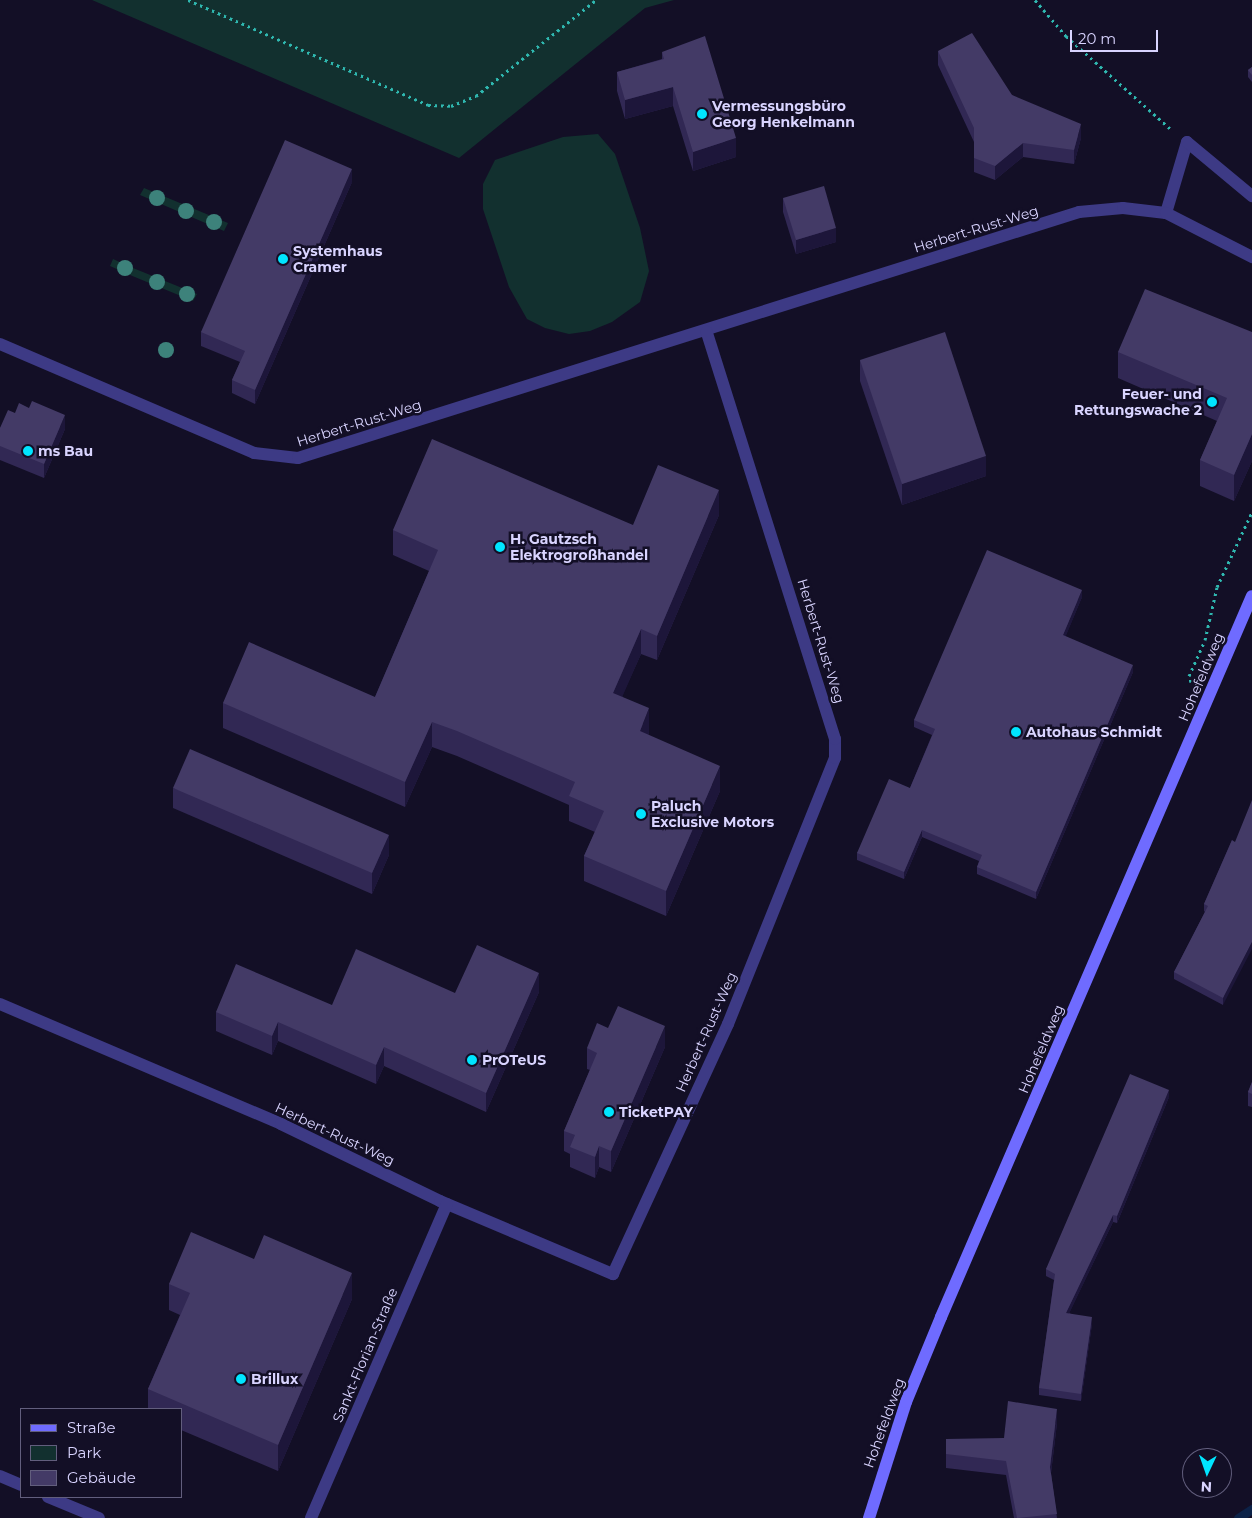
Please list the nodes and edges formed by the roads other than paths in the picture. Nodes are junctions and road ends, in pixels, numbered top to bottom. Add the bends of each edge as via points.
1 (1252, 196) edge
2 (1166, 213) junction
3 (1252, 257) edge
4 (707, 332) junction
5 (0, 344) edge
6 (1252, 596) edge
7 (0, 1004) edge
8 (447, 1204) junction
9 (0, 1476) edge
10 (20, 1486) edge
11 (50, 1498) edge
12 (99, 1518) edge
13 (311, 1518) edge
14 (868, 1518) edge

1 - 2 street via 1187,142
2 - 3 street, Herbert-Rust-Weg
2 - 4 street, Herbert-Rust-Weg via 1124,208 1079,212
4 - 5 street, Herbert-Rust-Weg via 298,458 254,453
4 - 8 street, Herbert-Rust-Weg via 835,739 835,758 732,1015 613,1274
6 - 14 main road, Hohefeldweg via 941,1317 906,1402
7 - 8 street, Herbert-Rust-Weg via 280,1124
8 - 13 street, Sankt-Florian-Straße
9 - 10 street
11 - 12 street

